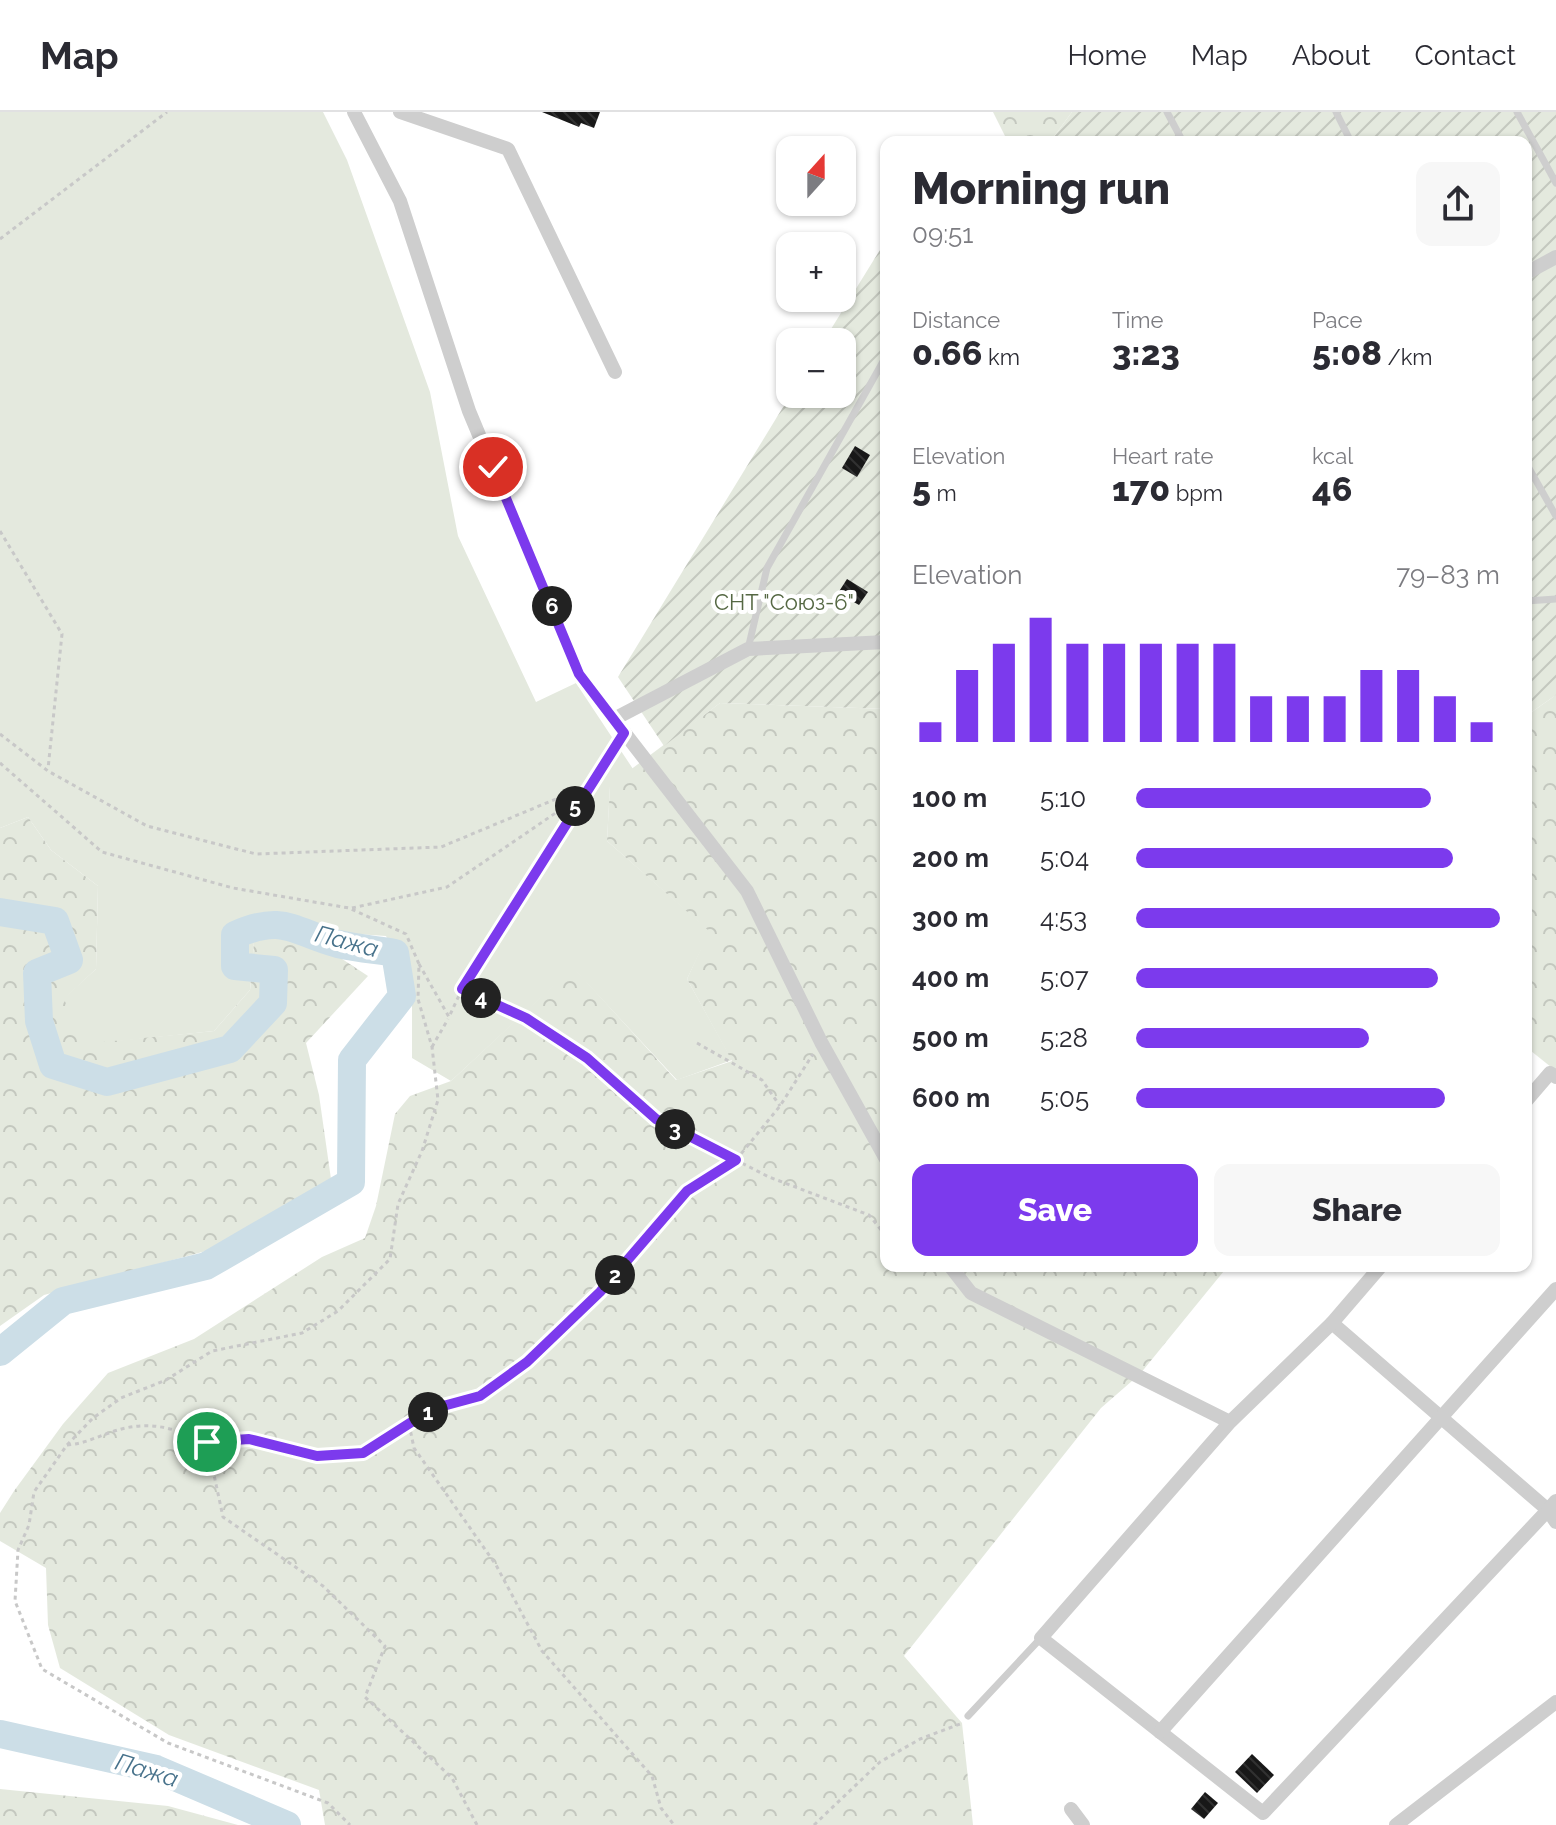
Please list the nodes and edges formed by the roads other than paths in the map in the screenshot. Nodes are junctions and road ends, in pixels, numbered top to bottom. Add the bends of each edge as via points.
1 (354, 112) edge
2 (400, 112) edge
3 (1167, 112) edge
4 (1336, 112) edge
5 (1517, 112) edge
6 (1180, 136) edge
7 (1348, 136) edge
8 (1530, 136) edge
9 (1532, 139) edge
10 (1556, 183) edge
11 (1556, 257) edge
12 (1532, 270) edge
13 (880, 367) edge
14 (615, 372) dead end
15 (1532, 474) edge
16 (1556, 516) edge
17 (1556, 599) edge
18 (1532, 601) edge
19 (880, 642) edge
20 (748, 649) junction
21 (614, 719) junction
22 (1556, 1077) edge
23 (1532, 1094) edge
24 (880, 1148) edge
25 (955, 1272) edge
26 (1376, 1272) edge
27 (1556, 1289) edge
28 (1332, 1323) junction
29 (1443, 1419) junction
30 (1230, 1422) junction
31 (1553, 1511) edge
32 (1041, 1638) junction
33 (1556, 1702) edge
34 (965, 1720) road end
35 (1160, 1732) junction
36 (1071, 1809) dead end
37 (1263, 1813) junction
38 (1083, 1825) edge
39 (1274, 1825) edge
40 (1396, 1825) edge

1 - 21 street via 400,201 469,411 579,674
2 - 14 street via 508,149
3 - 6 lane
4 - 7 lane
5 - 8 lane
9 - 10 lane
11 - 12 street
13 - 20 lane via 767,568
15 - 16 lane
17 - 18 lane
19 - 20 street
20 - 21 street
21 - 24 street via 747,891
22 - 23 street via 1550,1073
25 - 30 street via 971,1293
26 - 28 street
27 - 29 street
28 - 29 street
28 - 30 street
29 - 31 street
29 - 35 street
30 - 32 street
31 - 37 street
32 - 34 lane
32 - 35 street
33 - 40 street
35 - 37 street
36 - 38 street
37 - 39 street

